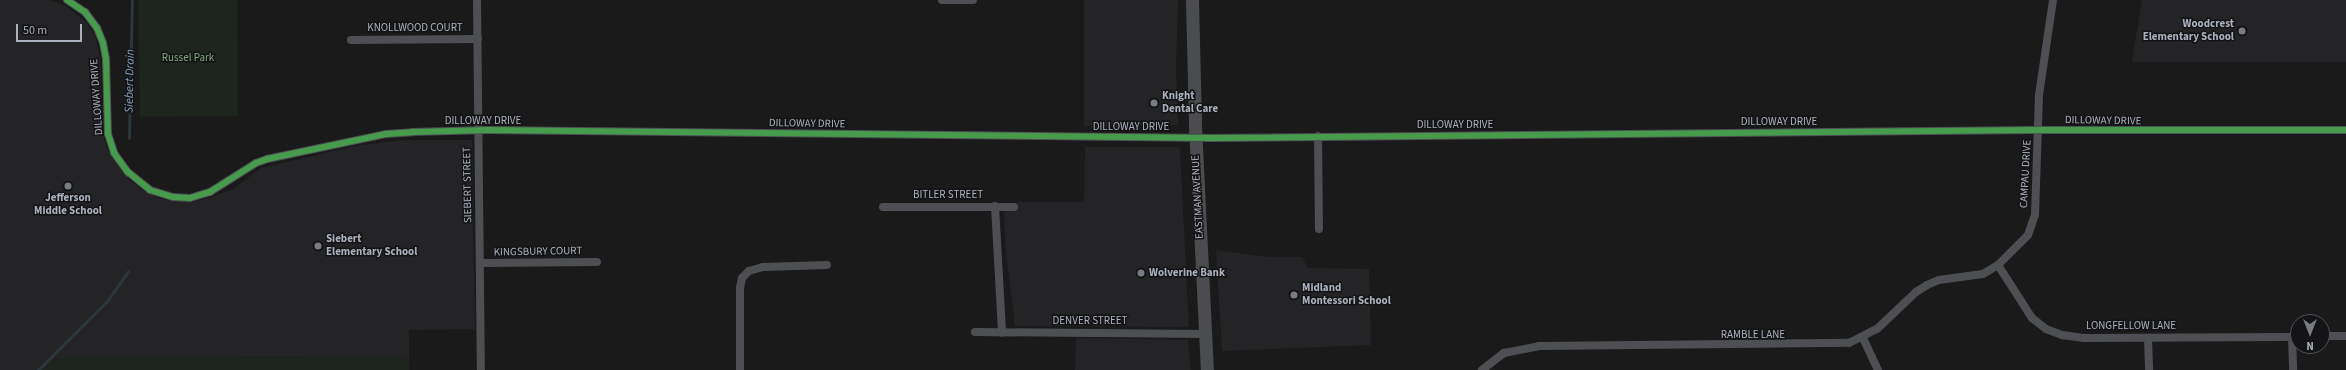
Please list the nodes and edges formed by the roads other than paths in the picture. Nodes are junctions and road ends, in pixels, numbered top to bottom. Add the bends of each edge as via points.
1 (67, 0) edge
2 (477, 0) edge
3 (942, 0) edge
4 (973, 0) edge
5 (1192, 0) edge
6 (2054, 0) edge
7 (478, 38) junction
8 (351, 40) dead end
9 (479, 130) junction
10 (2039, 130) junction
11 (2346, 130) edge
12 (1318, 136) junction
13 (1195, 138) junction
14 (883, 206) dead end
15 (995, 206) junction
16 (1014, 206) dead end
17 (1319, 229) dead end
18 (597, 262) dead end
19 (480, 263) junction
20 (827, 265) dead end
21 (1998, 265) junction
22 (975, 332) dead end
23 (1002, 333) junction
24 (1205, 334) junction
25 (2330, 336) edge
26 (2346, 336) edge
27 (2290, 337) edge
28 (1863, 338) junction
29 (2148, 338) junction
30 (2294, 354) edge
31 (1485, 367) edge
32 (481, 370) edge
33 (740, 370) edge
34 (1207, 370) edge
35 (1878, 370) edge
36 (2149, 370) edge
37 (2293, 370) edge

1 - 9 street, DILLOWAY DRIVE via 85,12 98,28 106,59 108,134 114,153 128,172 150,190 162,194 190,198 210,192 256,163 350,141 386,134
2 - 7 street, SIEBERT STREET
3 - 4 street
5 - 13 main road, EASTMAN AVENUE
6 - 10 street, CAMPAU DRIVE via 2039,95
7 - 8 street, KNOLLWOOD COURT
7 - 9 street, SIEBERT STREET
9 - 13 street, DILLOWAY DRIVE
9 - 19 street, SIEBERT STREET
10 - 11 street, DILLOWAY DRIVE
10 - 12 street, DILLOWAY DRIVE
10 - 21 street, CAMPAU DRIVE via 2035,215 2028,235
12 - 13 street, DILLOWAY DRIVE
12 - 17 street
13 - 24 main road, EASTMAN AVENUE
14 - 15 street, BITLER STREET
15 - 16 street, BITLER STREET
15 - 23 street
18 - 19 street, KINGSBURY COURT
19 - 32 street, SIEBERT STREET
20 - 33 street via 763,267 749,271 742,278
21 - 28 street, RAMBLE LANE via 1984,274 1939,280 1927,285
21 - 29 street, LONGFELLOW LANE via 2032,318 2046,329 2062,335 2084,338
22 - 23 street, DENVER STREET
23 - 24 street, DENVER STREET
24 - 34 main road, EASTMAN AVENUE
25 - 26 street
27 - 29 street, LONGFELLOW LANE
28 - 31 street, RAMBLE LANE via 1826,346 1539,346 1504,353
28 - 35 street
29 - 36 street
30 - 37 street

